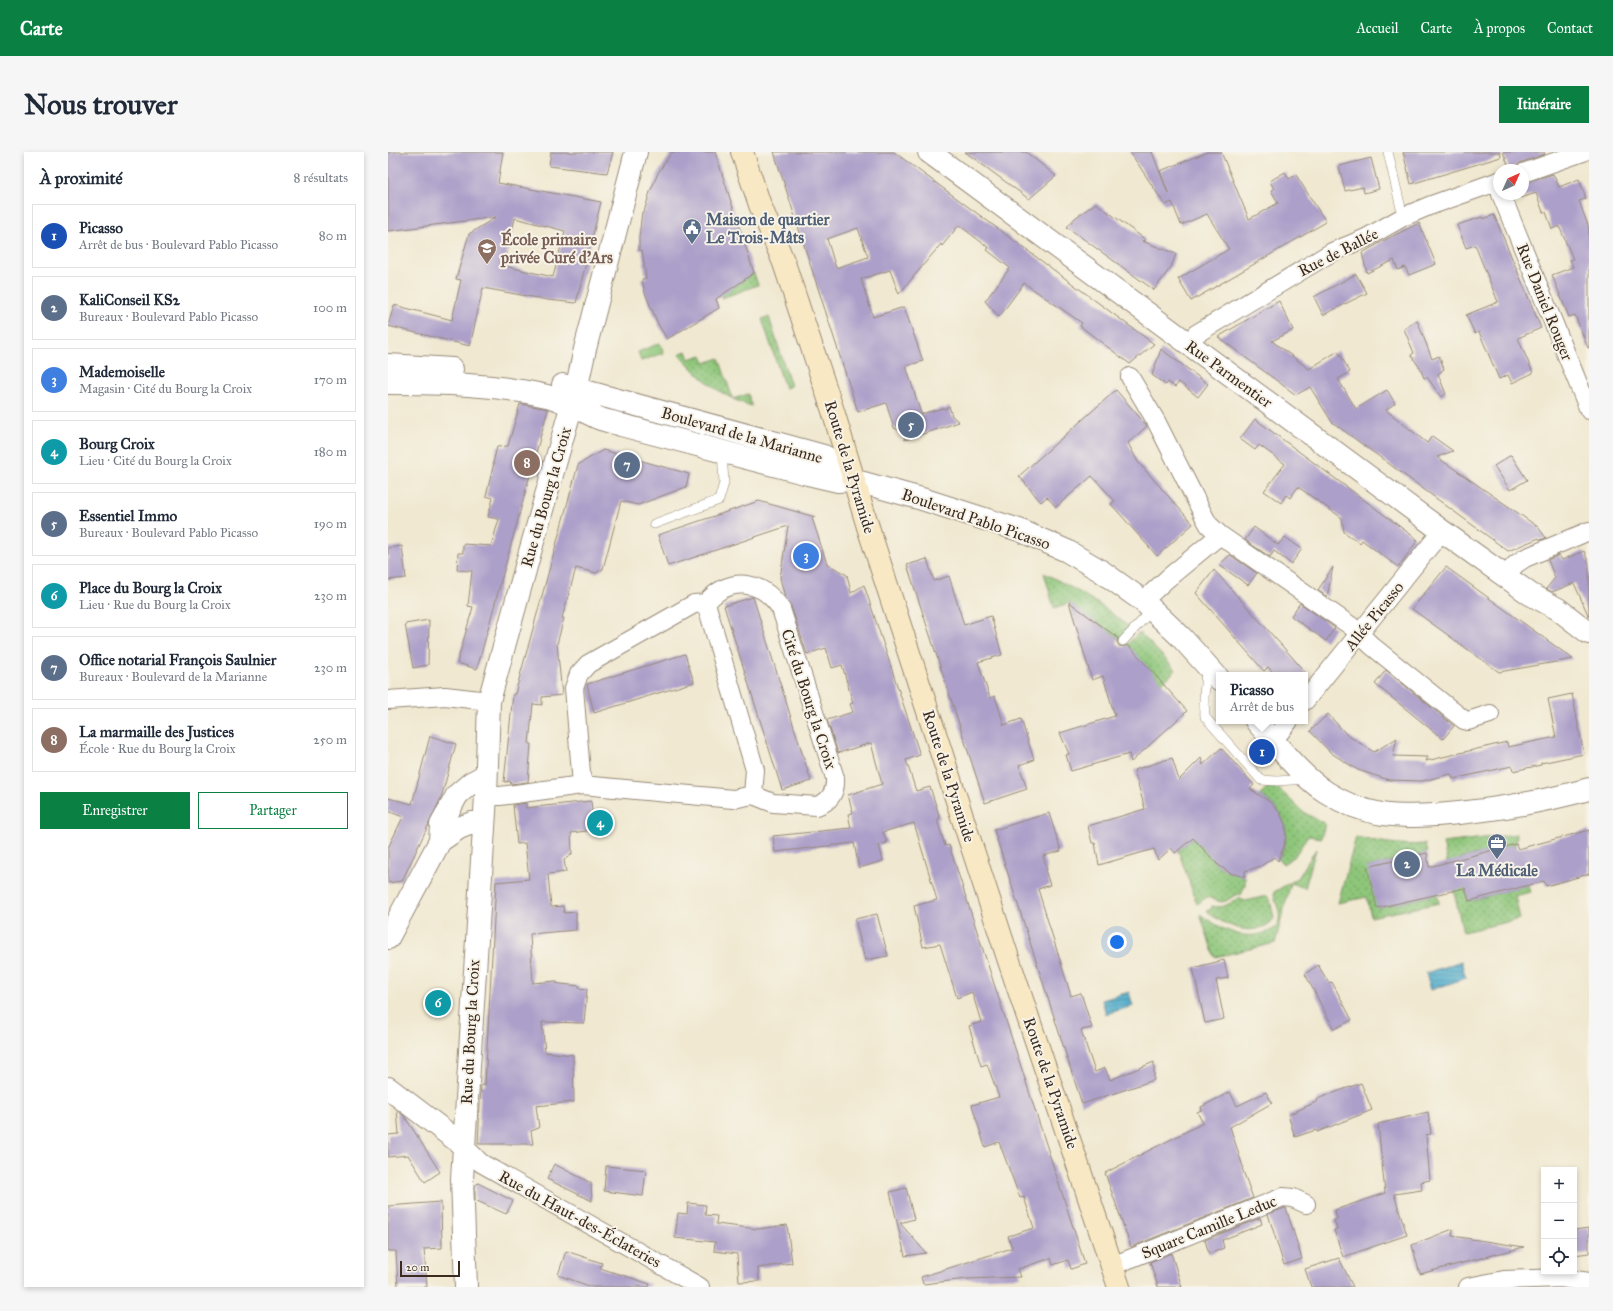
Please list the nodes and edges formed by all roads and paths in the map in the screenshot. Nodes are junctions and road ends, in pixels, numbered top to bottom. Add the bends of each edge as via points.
1 (636, 152) edge
2 (742, 152) edge
3 (757, 152) edge
4 (929, 152) edge
5 (1388, 152) edge
6 (1583, 152) edge
7 (1529, 171) edge
8 (1493, 189) edge
9 (1504, 200) edge
10 (1403, 217) junction
11 (784, 263) junction
12 (1188, 344) junction
13 (388, 365) edge
14 (1130, 377) dead end
15 (388, 383) edge
16 (574, 397) junction
17 (1589, 410) edge
18 (722, 452) junction
19 (853, 480) junction
20 (654, 524) dead end
21 (1442, 531) junction
22 (1589, 531) edge
23 (1220, 535) junction
24 (1505, 576) junction
25 (1530, 594) junction
26 (706, 603) junction
27 (1148, 606) junction
28 (1589, 633) edge
29 (1359, 634) junction
30 (1123, 642) dead end
31 (1589, 650) edge
32 (1213, 672) edge
33 (1308, 697) edge
34 (388, 700) edge
35 (489, 701) junction
36 (1490, 714) dead end
37 (1259, 724) edge
38 (1287, 724) edge
39 (1273, 741) junction
40 (1309, 779) junction
41 (486, 785) junction
42 (582, 785) junction
43 (1589, 789) edge
44 (753, 795) junction
45 (484, 822) junction
46 (440, 842) junction
47 (388, 938) edge
48 (388, 1088) edge
49 (464, 1146) junction
50 (1306, 1204) dead end
51 (1112, 1266) junction
52 (1589, 1282) edge
53 (466, 1287) edge
54 (700, 1287) edge
55 (1119, 1287) edge
56 (1468, 1287) edge

1 - 16 street, Rue du Bourg la Croix
2 - 11 main road, Route de la Pyramide
3 - 11 main road, Route de la Pyramide
4 - 12 street, Rue Parmentier
5 - 10 lane
6 - 7 street
8 - 10 street, Rue de Ballée via 1428,206
9 - 17 street, Rue Daniel Rouger
10 - 12 street, Rue de Ballée via 1296,273 1196,334
11 - 19 main road, Route de la Pyramide
12 - 21 street, Rue Parmentier
13 - 16 street, Boulevard de la Marianne via 479,372 552,382
14 - 23 street via 1156,421 1205,518
15 - 16 street, Boulevard de la Marianne via 451,383
16 - 18 street, Boulevard de la Marianne via 599,418
16 - 19 street, Boulevard de la Marianne via 824,456
16 - 35 street, Rue du Bourg la Croix
18 - 19 street, Boulevard de la Marianne via 838,481
18 - 20 lane via 724,483 719,500
19 - 27 street, Boulevard Pablo Picasso via 922,499 1032,535 1067,551 1101,571
19 - 51 main road, Route de la Pyramide via 1009,960
21 - 24 street, Rue Parmentier
21 - 29 street, Allée Picasso
22 - 24 street via 1525,558
23 - 27 street via 1168,578
23 - 29 street
24 - 25 street, Rue Parmentier
25 - 28 street, Rue Parmentier via 1558,609
25 - 31 street, Rue Parmentier via 1551,617
26 - 42 street, Cité du Bourg la Croix via 694,604 588,664 579,674 574,688
26 - 44 street via 755,770
26 - 44 street, Cité du Bourg la Croix via 722,588 735,584 762,589 776,601 781,609 835,778 835,790 832,795 817,806 773,803
27 - 30 lane
27 - 32 street, Boulevard Pablo Picasso
29 - 33 street, Allée Picasso
29 - 36 street via 1464,720
32 - 40 lane via 1204,698 1205,717 1261,780
34 - 35 street via 445,696
35 - 41 street, Rue du Bourg la Croix
37 - 39 street
38 - 39 street
39 - 40 street
40 - 43 street via 1325,792 1344,802 1368,811 1400,816 1496,808
41 - 42 street via 500,796
41 - 45 street, Rue du Bourg la Croix
41 - 46 street via 471,783 456,795 441,825
42 - 44 street via 733,799
45 - 46 street via 459,828
45 - 49 street, Rue du Bourg la Croix
46 - 47 street
48 - 49 street
49 - 53 street, Rue du Bourg la Croix via 462,1179
49 - 54 street, Rue du Haut-des-Éclateries via 481,1163
50 - 51 street, Square Camille Leduc via 1283,1197
51 - 55 main road, Route de la Pyramide
52 - 56 street via 1562,1278 1504,1280

